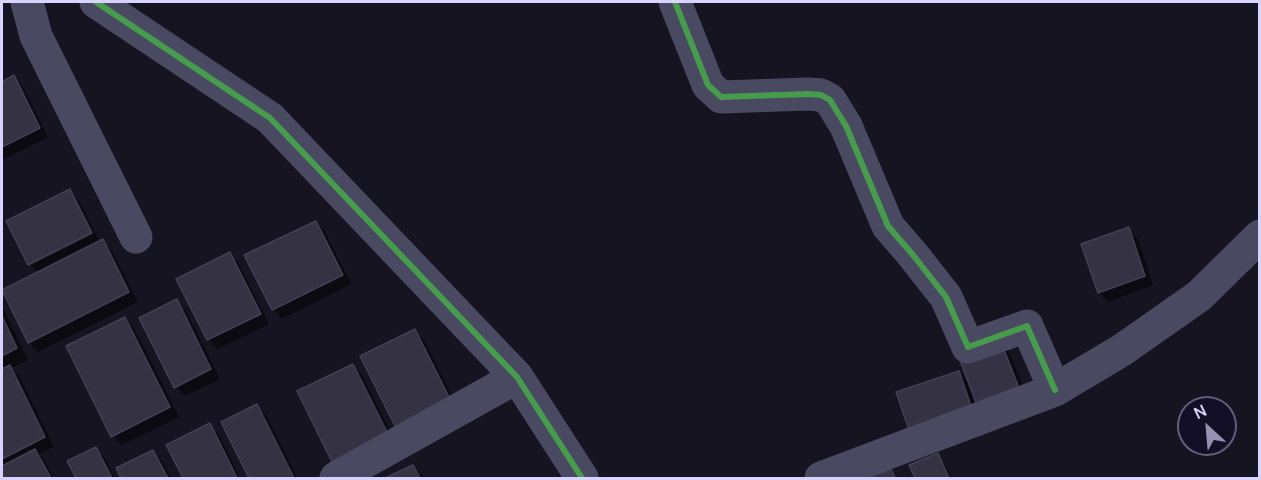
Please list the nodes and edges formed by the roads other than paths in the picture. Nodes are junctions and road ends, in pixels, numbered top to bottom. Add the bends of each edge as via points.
1 (27, 2) edge
2 (96, 2) edge
3 (675, 2) edge
4 (136, 237) dead end
5 (1260, 237) edge
6 (517, 377) junction
7 (1055, 390) junction
8 (336, 478) edge
9 (582, 478) edge
10 (821, 478) edge

1 - 4 street via 36,36
2 - 6 street via 270,118
3 - 7 street via 708,85 721,97 808,94 830,100 846,126 888,226 946,297 968,347 1027,326
5 - 7 street via 1198,296 1122,350
6 - 8 street
6 - 9 street
7 - 10 street

